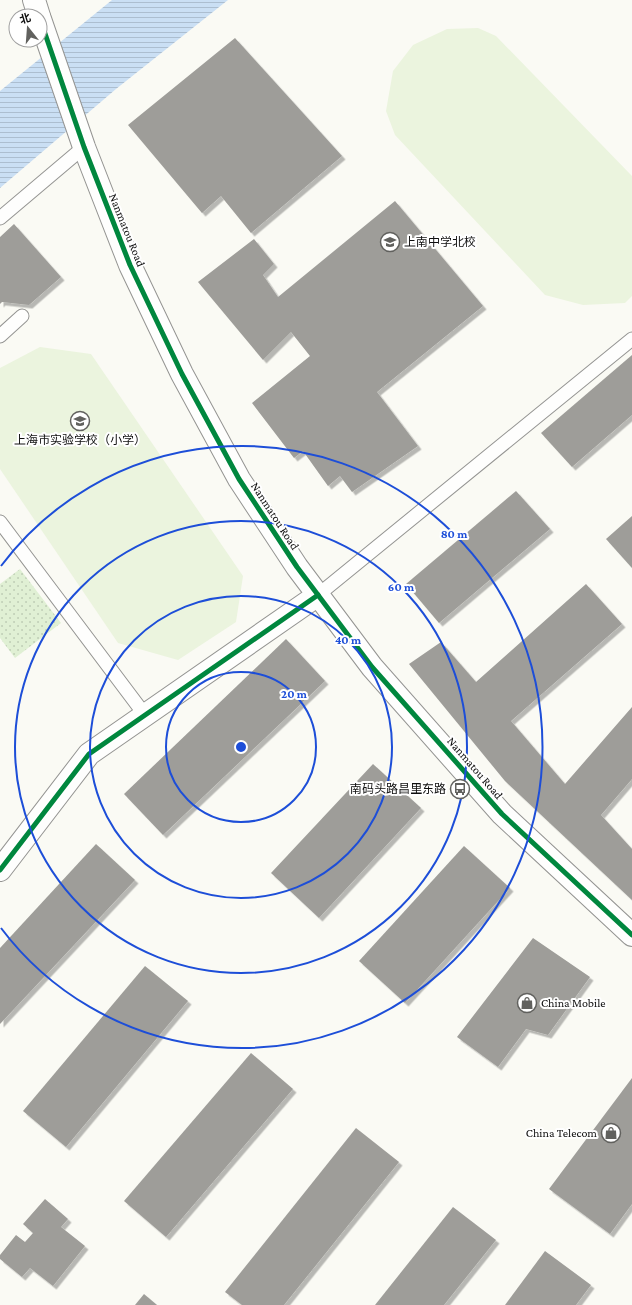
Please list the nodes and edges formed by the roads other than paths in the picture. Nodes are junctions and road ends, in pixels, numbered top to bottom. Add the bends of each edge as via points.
1 (48, 42) edge
2 (84, 147) junction
3 (0, 218) edge
4 (22, 316) dead end
5 (0, 336) edge
6 (632, 339) edge
7 (0, 522) edge
8 (318, 595) junction
9 (144, 715) junction
10 (0, 870) edge
11 (632, 934) edge

1 - 2 street, Nanmatou Road
2 - 3 lane
2 - 8 street, Nanmatou Road via 130,265 182,374 239,479
4 - 5 lane
6 - 8 lane
7 - 9 lane
8 - 9 street
8 - 11 street, Nanmatou Road via 372,667 502,814
9 - 10 street via 89,754

